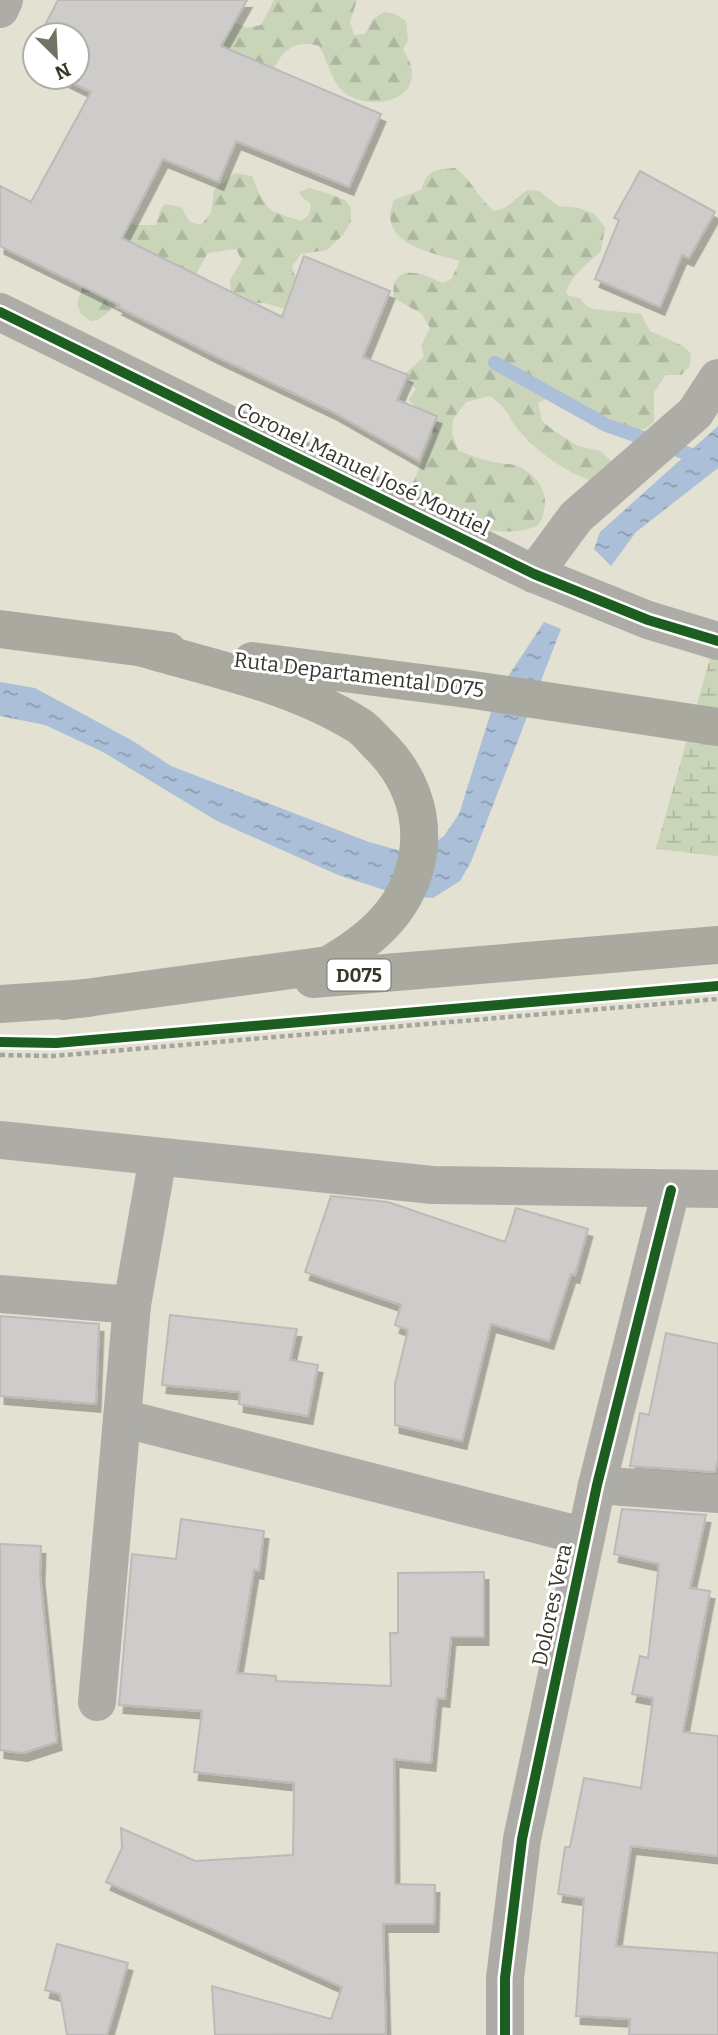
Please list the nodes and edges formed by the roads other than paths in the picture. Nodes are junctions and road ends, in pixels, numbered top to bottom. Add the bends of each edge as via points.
1 (4, 0) edge
2 (0, 9) edge
3 (0, 312) edge
4 (718, 378) edge
5 (534, 574) junction
6 (0, 629) edge
7 (718, 641) edge
8 (143, 648) junction
9 (718, 727) edge
10 (718, 945) edge
11 (63, 1000) junction
12 (0, 1004) edge
13 (0, 1140) edge
14 (158, 1157) junction
15 (718, 1189) edge
16 (671, 1190) junction
17 (0, 1294) edge
18 (132, 1305) junction
19 (122, 1418) junction
20 (597, 1485) junction
21 (718, 1494) edge
22 (586, 1537) junction
23 (97, 1703) dead end
24 (505, 2035) edge

1 - 2 street
3 - 5 street, Coronel Manuel José Montiel
4 - 5 street via 695,413 576,517
5 - 7 street, Coronel Manuel José Montiel via 648,620
6 - 8 highway, Ruta Departamental D075
8 - 9 highway, Ruta Departamental D075
8 - 11 highway via 297,694 360,726 394,760 414,796 421,834 414,876 377,931 328,965
10 - 11 highway, D075
11 - 12 highway, D075
13 - 14 street
14 - 16 street via 432,1185
14 - 18 street
15 - 16 street
16 - 20 street, Dolores Vera
17 - 18 street
18 - 19 street
19 - 22 street
19 - 23 street
20 - 21 street
20 - 22 street, Dolores Vera
22 - 24 street, Dolores Vera via 522,1839 505,1978

